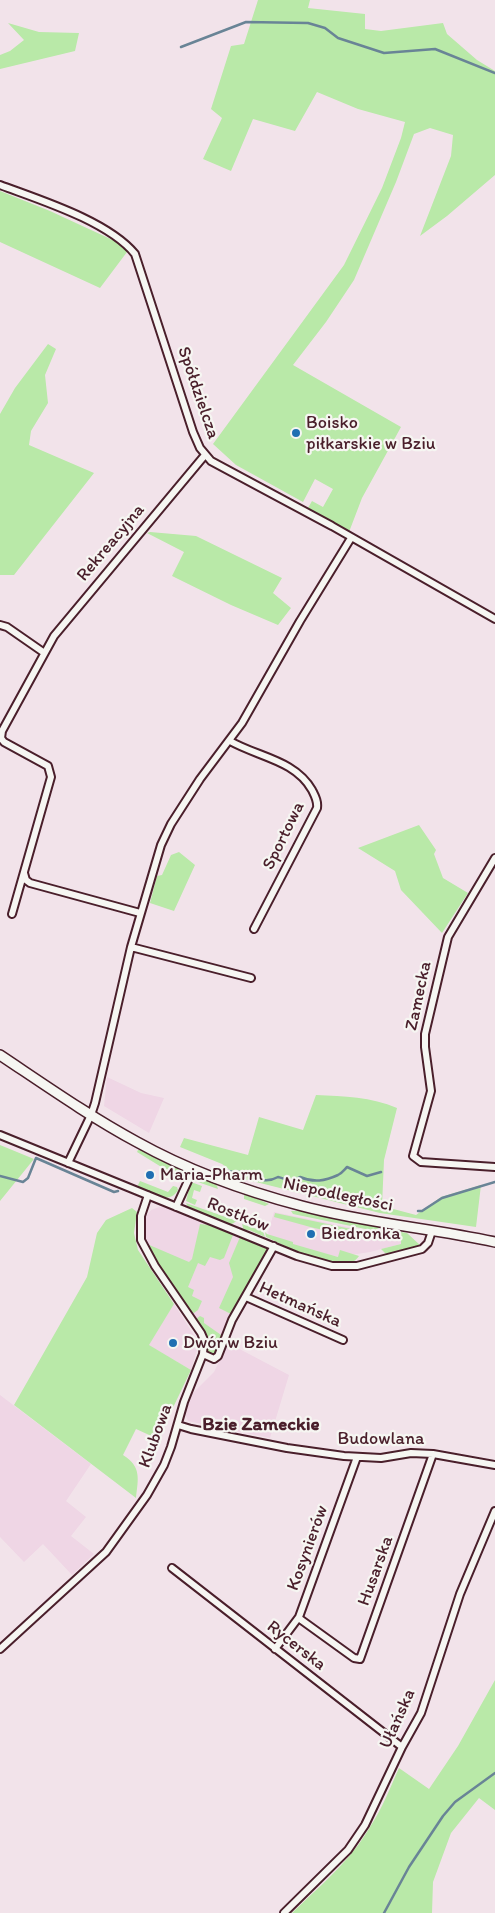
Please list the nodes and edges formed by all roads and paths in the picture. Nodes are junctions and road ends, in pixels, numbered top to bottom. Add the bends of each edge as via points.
1 (0, 185) edge
2 (205, 455) junction
3 (352, 538) junction
4 (495, 619) edge
5 (0, 620) edge
6 (0, 625) edge
7 (7, 627) junction
8 (44, 652) junction
9 (230, 741) junction
10 (495, 858) edge
11 (24, 873) junction
12 (140, 913) junction
13 (12, 914) dead end
14 (254, 929) dead end
15 (130, 947) junction
16 (251, 978) dead end
17 (0, 1055) edge
18 (91, 1115) junction
19 (0, 1135) edge
20 (68, 1162) junction
21 (495, 1167) edge
22 (192, 1170) junction
23 (148, 1195) junction
24 (176, 1207) junction
25 (432, 1231) junction
26 (495, 1242) edge
27 (274, 1246) junction
28 (246, 1297) junction
29 (343, 1340) dead end
30 (203, 1354) junction
31 (178, 1425) junction
32 (433, 1454) junction
33 (358, 1457) junction
34 (495, 1465) edge
35 (495, 1511) edge
36 (172, 1568) dead end
37 (299, 1617) junction
38 (327, 1638) joint
39 (0, 1649) edge
40 (275, 1649) junction
41 (402, 1747) junction
42 (284, 1913) edge

1 - 2 street, Spółdzielcza via 90,221 126,243 135,254 194,432
2 - 3 street, Spółdzielcza
2 - 8 street, Rekreacyjna via 71,614
3 - 4 street, Spółdzielcza
3 - 9 street
5 - 7 street
6 - 7 street
7 - 8 street
8 - 11 street, Rekreacyjna via 1,738 48,766 51,777
9 - 12 street via 171,824 161,845
9 - 14 street, Sportowa via 296,770 318,803
10 - 21 street, Zamecka via 454,927 444,951 425,1034 431,1091 413,1156 421,1162
11 - 12 street via 30,882
11 - 13 street, Rekreacyjna
12 - 15 street
15 - 16 street
15 - 18 street
17 - 18 street, Niepodległości
18 - 20 street
18 - 22 street, Niepodległości
19 - 20 street, Rostków
20 - 23 street, Rostków
22 - 24 street
22 - 25 street, Niepodległości via 302,1206
23 - 24 street, Rostków
23 - 30 street via 141,1216 141,1240 201,1333
24 - 27 street, Rostków
25 - 26 street, Niepodległości
25 - 27 street, Rostków via 422,1249 357,1266 321,1263
27 - 28 street, Hetmańska
28 - 29 street, Hetmańska
28 - 30 street, Hetmańska via 216,1358
30 - 31 street, Klubowa
31 - 33 street, Budowlana via 287,1448
31 - 39 street, Klubowa via 157,1478 106,1552
32 - 33 street, Budowlana
32 - 34 street, Budowlana
32 - 38 street, Husarska via 360,1659
33 - 37 street, Kosynierów
35 - 41 street, Ułańska via 460,1594 421,1713
36 - 40 street, Rycerska
37 - 38 street, Kosynierów
37 - 40 street
40 - 41 street, Rycerska
41 - 42 street, Ułańska via 360,1834

